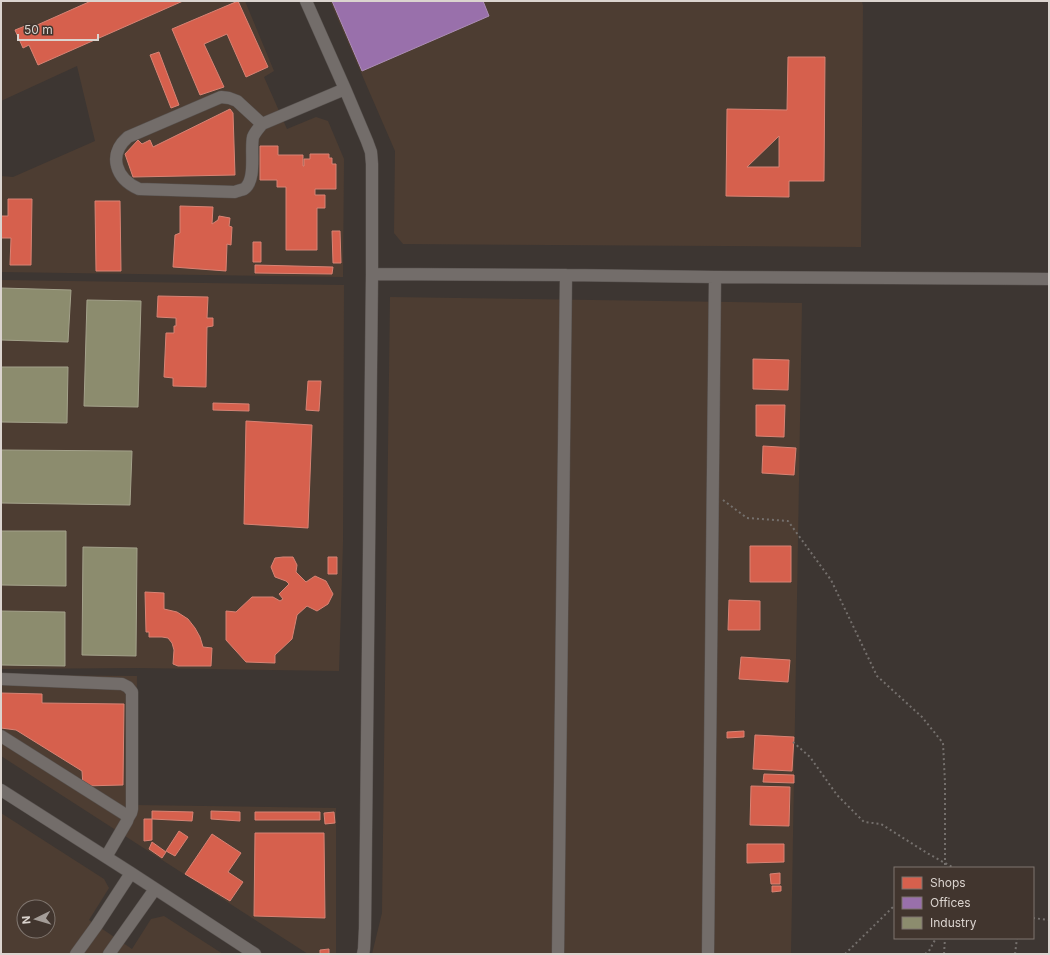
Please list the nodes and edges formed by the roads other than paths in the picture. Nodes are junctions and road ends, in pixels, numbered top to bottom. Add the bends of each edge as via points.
1 (306, 1) edge
2 (345, 89) junction
3 (262, 124) junction
4 (372, 274) junction
5 (566, 275) junction
6 (715, 277) junction
7 (1049, 279) edge
8 (1, 679) edge
9 (1, 736) edge
10 (1, 790) edge
11 (128, 818) junction
12 (106, 857) junction
13 (131, 873) junction
14 (155, 889) junction
15 (76, 954) edge
16 (109, 954) edge
17 (255, 954) edge
18 (362, 954) edge
19 (558, 954) edge
20 (708, 954) edge

1 - 2 street
2 - 3 street
2 - 4 street via 371,152
3 - 3 street via 254,136 250,180 245,188 235,192 139,189 126,182 117,165 118,149 128,137 221,97 238,101
4 - 5 street
4 - 18 street via 365,928
5 - 6 street
5 - 19 street
6 - 7 street
6 - 20 street
8 - 11 street via 122,684 128,687 132,692 132,809
9 - 11 street via 126,814
10 - 12 street
11 - 12 street
12 - 13 street
13 - 14 street
13 - 15 street
14 - 16 street
14 - 17 street

